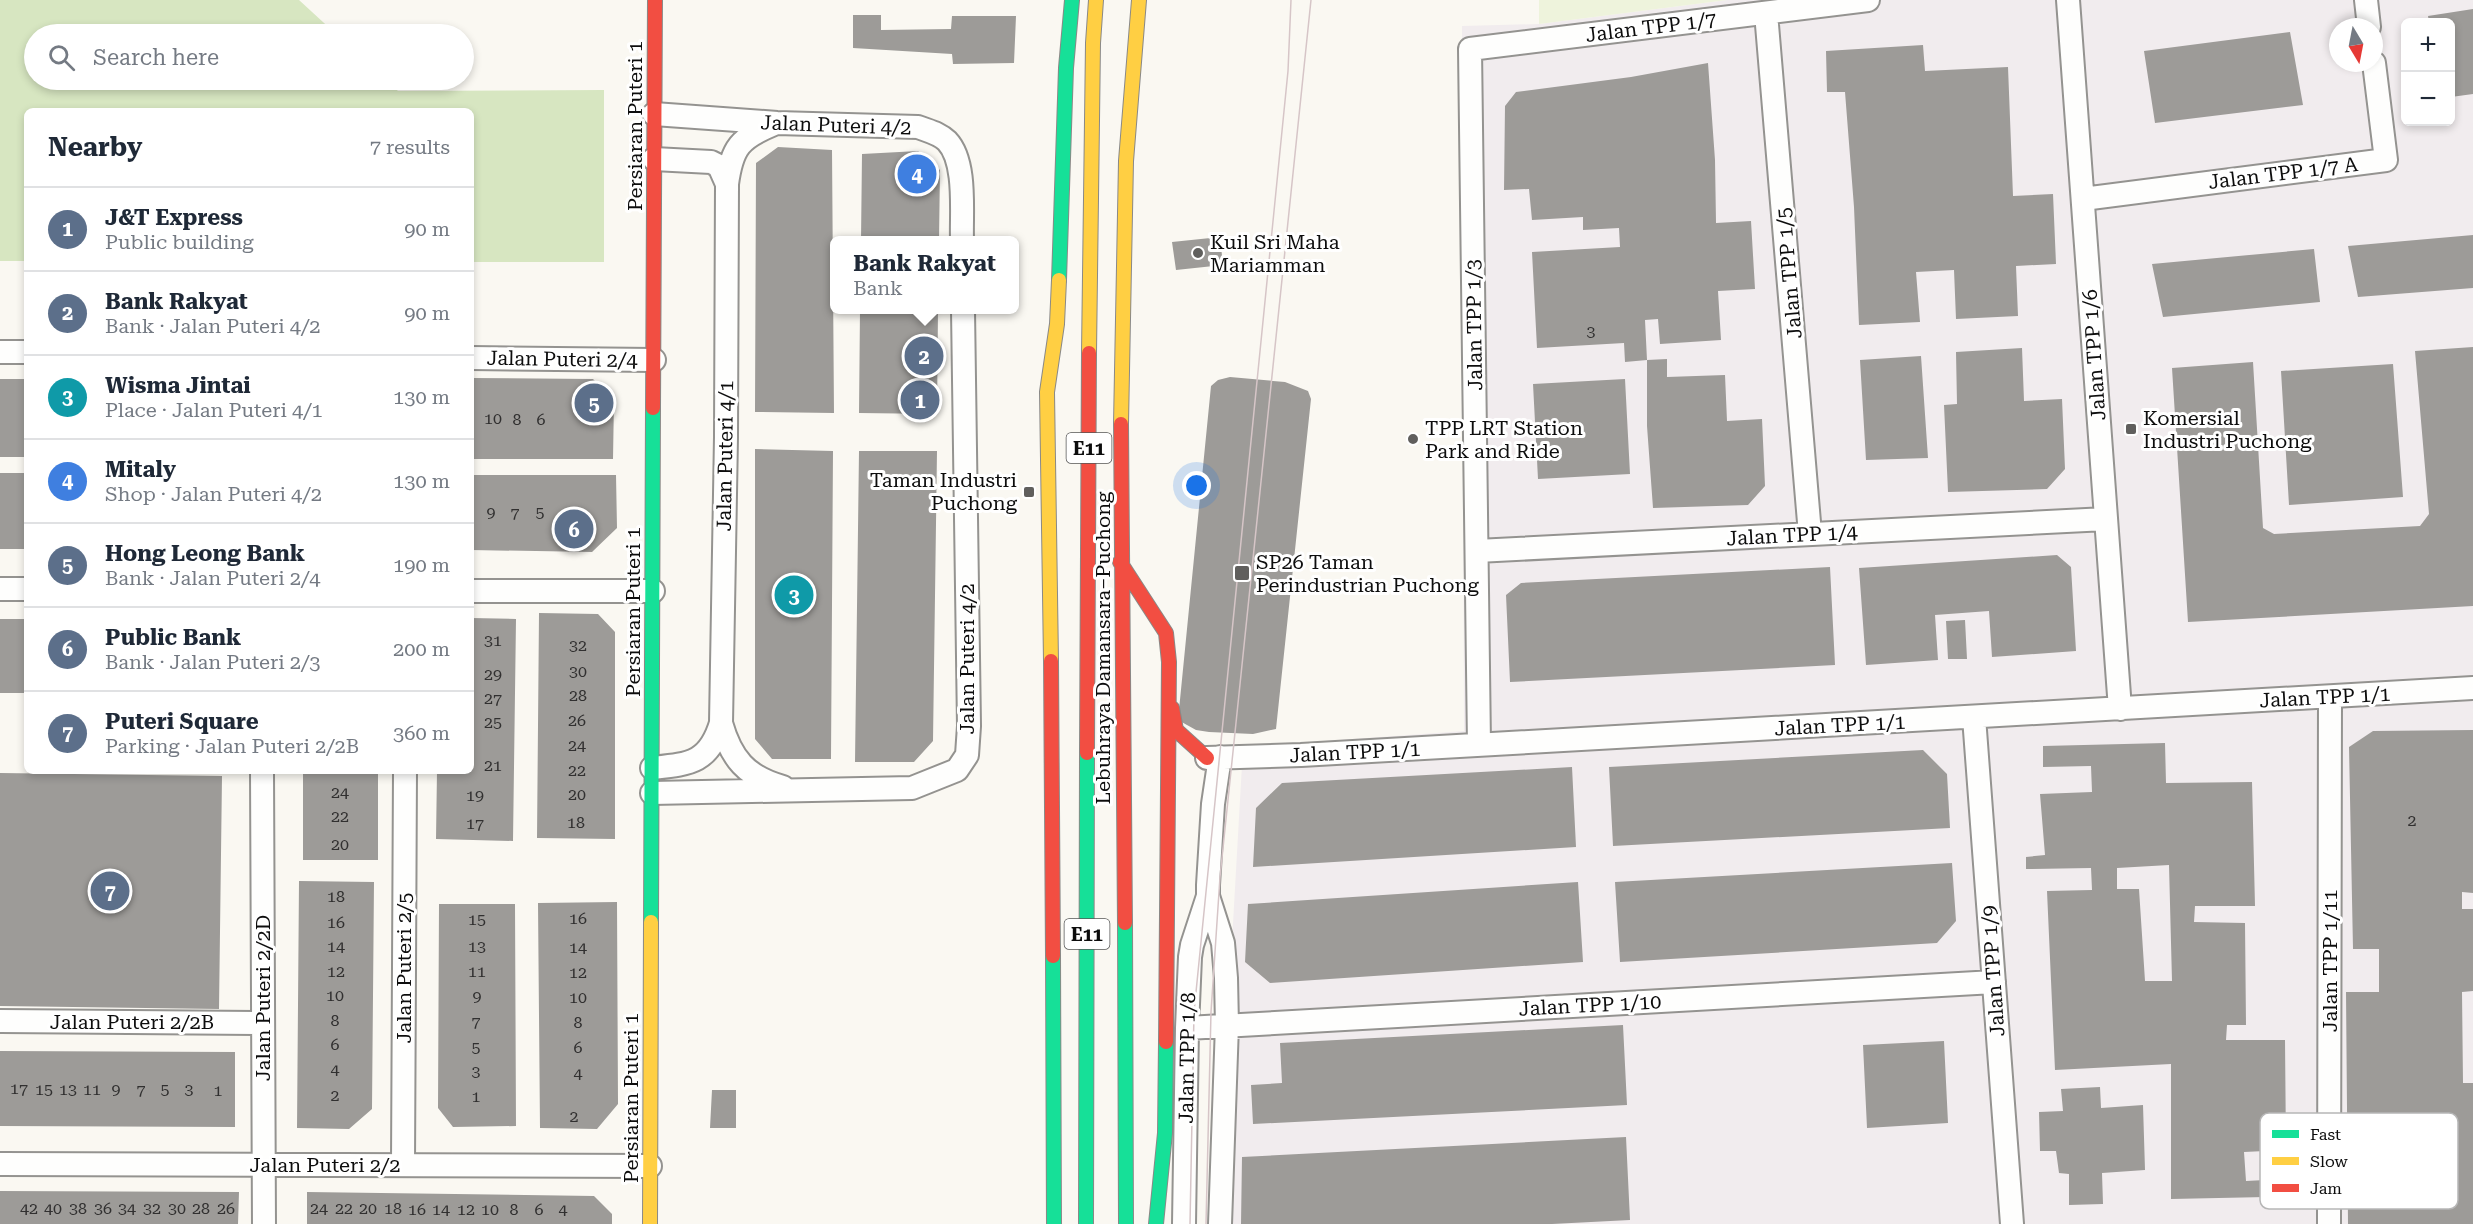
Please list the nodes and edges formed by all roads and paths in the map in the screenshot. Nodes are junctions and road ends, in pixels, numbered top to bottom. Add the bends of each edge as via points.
1 (655, 0) edge
2 (1072, 0) edge
3 (1096, 0) edge
4 (1139, 0) edge
5 (1868, 0) edge
6 (2068, 0) edge
7 (2366, 0) edge
8 (1766, 13) junction
9 (2368, 18) edge
10 (1470, 49) joint
11 (2375, 72) edge
12 (654, 114) junction
13 (777, 123) junction
14 (654, 159) junction
15 (727, 184) junction
16 (2083, 199) junction
17 (962, 236) edge
18 (963, 314) edge
19 (1056, 324) junction
20 (0, 352) edge
21 (24, 352) edge
22 (474, 358) edge
23 (654, 360) junction
24 (1063, 370) dead end
25 (2106, 519) junction
26 (1810, 534) junction
27 (1477, 551) junction
28 (1120, 562) junction
29 (0, 589) edge
30 (24, 589) edge
31 (474, 591) edge
32 (653, 591) junction
33 (1075, 617) dead end
34 (1088, 643) junction
35 (2473, 688) edge
36 (1169, 693) junction
37 (2330, 697) junction
38 (2120, 709) junction
39 (1974, 717) junction
40 (721, 723) junction
41 (1479, 745) junction
42 (1198, 763) junction
43 (652, 768) junction
44 (262, 774) edge
45 (405, 774) edge
46 (796, 790) junction
47 (1169, 792) junction
48 (652, 793) junction
49 (1208, 896) junction
50 (1994, 982) junction
51 (0, 1021) edge
52 (263, 1023) junction
53 (1227, 1025) junction
54 (1187, 1028) junction
55 (2325, 1113) edge
56 (0, 1164) edge
57 (264, 1165) junction
58 (403, 1165) junction
59 (651, 1166) junction
60 (1054, 1190) junction
61 (2324, 1209) edge
62 (264, 1224) edge
63 (650, 1224) edge
64 (1044, 1224) edge
65 (1054, 1224) edge
66 (1086, 1224) edge
67 (1126, 1224) edge
68 (1156, 1224) edge
69 (1184, 1224) edge
70 (1220, 1224) edge
71 (2012, 1224) edge
72 (2324, 1224) edge

1 - 12 main road, Persiaran Puteri 1
2 - 19 main road
3 - 34 main road, Lebuhraya Damansara–Puchong / E11 via 1089,253
4 - 28 main road, Lebuhraya Damansara–Puchong / E11 via 1124,169
5 - 8 street, Jalan TPP 1/7
6 - 16 street, Jalan TPP 1/6
7 - 9 street
8 - 10 street, Jalan TPP 1/7
8 - 26 street, Jalan TPP 1/5
10 - 27 street, Jalan TPP 1/3
11 - 16 street, Jalan TPP 1/7 A via 2386,160
12 - 13 street, Jalan Puteri 4/2
12 - 14 main road, Persiaran Puteri 1
13 - 15 street, Jalan Puteri 4/1 via 747,137 737,147 730,160
13 - 17 street, Jalan Puteri 4/2 via 918,127 946,140 959,163
14 - 15 street via 711,162 719,166
14 - 23 main road, Persiaran Puteri 1
15 - 40 street, Jalan Puteri 4/1
16 - 25 street, Jalan TPP 1/6
18 - 46 street, Jalan Puteri 4/2 via 967,755 957,770 912,788
19 - 24 main road
19 - 60 main road via 1047,392
20 - 21 street
22 - 23 street, Jalan Puteri 2/4
23 - 32 main road, Persiaran Puteri 1
25 - 26 street, Jalan TPP 1/4
25 - 38 street, Jalan TPP 1/6
26 - 27 street, Jalan TPP 1/4
27 - 41 street, Jalan TPP 1/3
28 - 36 main road via 1166,633
28 - 67 main road, Lebuhraya Damansara–Puchong / E11
29 - 30 street
31 - 32 street
32 - 43 main road, Persiaran Puteri 1
33 - 34 main road, E11
34 - 66 main road, Lebuhraya Damansara–Puchong / E11
35 - 37 street, Jalan TPP 1/1
36 - 42 main road via 1176,730
36 - 47 main road
37 - 38 street, Jalan TPP 1/1
37 - 55 street, Jalan TPP 1/11
38 - 39 street, Jalan TPP 1/1
39 - 41 street, Jalan TPP 1/1
39 - 50 street, Jalan TPP 1/9
40 - 43 street, Jalan Puteri 4/1 via 715,742 696,760
40 - 46 street via 726,741 744,768 771,784
41 - 42 street, Jalan TPP 1/1
42 - 47 main road
42 - 49 street, Jalan TPP 1/8 via 1213,804
43 - 48 main road, Persiaran Puteri 1
44 - 52 street, Jalan Puteri 2/2D
45 - 58 street, Jalan Puteri 2/5
46 - 48 street, Jalan Puteri 4/2
47 - 68 main road via 1165,1133
48 - 59 main road, Persiaran Puteri 1
49 - 53 street, Jalan TPP 1/8 via 1223,944
49 - 54 street, Jalan TPP 1/8 via 1192,945
50 - 53 street, Jalan TPP 1/10
50 - 71 street, Jalan TPP 1/9
51 - 52 street, Jalan Puteri 2/2B
52 - 57 street, Jalan Puteri 2/2D
53 - 54 street, Jalan TPP 1/10
53 - 70 street, Jalan TPP 1/8
54 - 69 street, Jalan TPP 1/8
56 - 57 street, Jalan Puteri 2/2
57 - 58 street, Jalan Puteri 2/2
57 - 62 street, Jalan Puteri 2/2D
58 - 59 street, Jalan Puteri 2/2
59 - 63 main road, Persiaran Puteri 1
60 - 64 main road
60 - 65 main road
61 - 72 street, Jalan TPP 1/11

